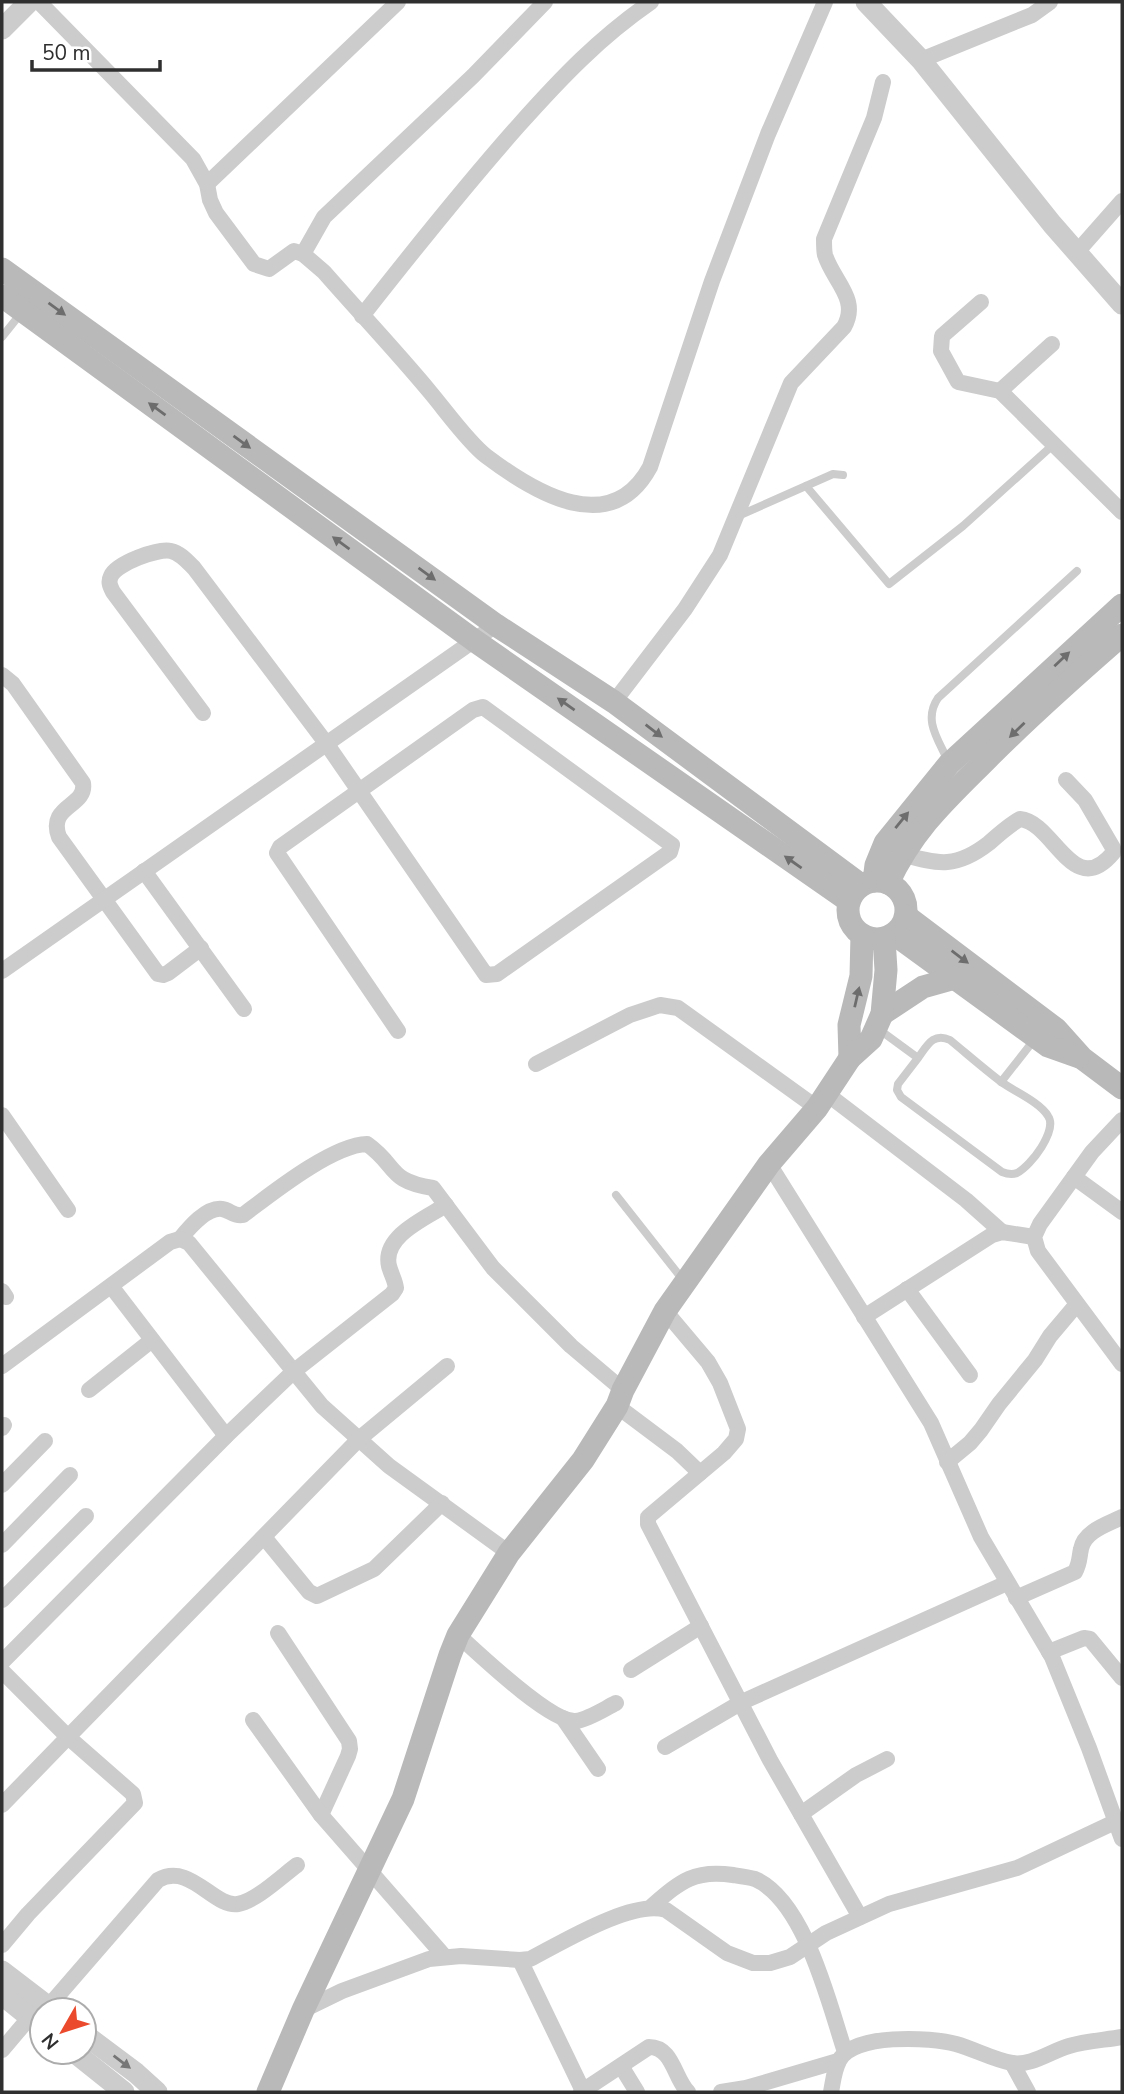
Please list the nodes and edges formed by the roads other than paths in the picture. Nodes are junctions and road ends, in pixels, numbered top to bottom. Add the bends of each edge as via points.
1 (29, 2) edge
2 (39, 2) edge
3 (398, 2) edge
4 (545, 2) edge
5 (651, 2) edge
6 (825, 2) edge
7 (866, 2) edge
8 (1050, 2) edge
9 (2, 29) edge
10 (922, 60) junction
11 (883, 82) dead end
12 (207, 184) junction
13 (1122, 201) edge
14 (1077, 252) junction
15 (303, 254) junction
16 (2, 269) edge
17 (2, 296) edge
18 (981, 302) dead end
19 (1122, 304) edge
20 (22, 311) junction
21 (362, 316) junction
22 (2, 337) edge
23 (1052, 344) dead end
24 (1000, 391) junction
25 (1054, 444) junction
26 (843, 475) dead end
27 (806, 486) junction
28 (1122, 512) edge
29 (735, 517) junction
30 (1077, 572) dead end
31 (1122, 605) edge
32 (496, 625) junction
33 (1122, 635) edge
34 (475, 641) junction
35 (2, 675) edge
36 (614, 702) junction
37 (203, 713) dead end
38 (326, 743) junction
39 (949, 764) junction
40 (1066, 780) dead end
41 (359, 791) junction
42 (902, 854) junction
43 (144, 871) junction
44 (868, 887) junction
45 (103, 900) junction
46 (887, 931) junction
47 (201, 948) junction
48 (2, 971) edge
49 (955, 978) junction
50 (244, 1009) dead end
51 (880, 1021) junction
52 (398, 1031) dead end
53 (1036, 1038) junction
54 (850, 1058) junction
55 (918, 1058) junction
56 (1082, 1058) junction
57 (536, 1064) dead end
58 (1002, 1082) junction
59 (1122, 1088) edge
60 (822, 1101) junction
61 (2, 1115) edge
62 (1122, 1120) edge
63 (769, 1164) junction
64 (1074, 1177) junction
65 (616, 1195) dead end
66 (446, 1205) junction
67 (68, 1210) dead end
68 (1122, 1212) edge
69 (1002, 1232) junction
70 (1034, 1237) junction
71 (180, 1238) junction
72 (685, 1283) junction
73 (111, 1286) junction
74 (907, 1289) junction
75 (1077, 1304) junction
76 (665, 1311) junction
77 (864, 1317) junction
78 (152, 1340) junction
79 (1122, 1364) edge
80 (2, 1366) edge
81 (447, 1366) dead end
82 (293, 1372) junction
83 (970, 1375) dead end
84 (89, 1390) dead end
85 (620, 1398) junction
86 (226, 1436) junction
87 (359, 1439) junction
88 (44, 1441) dead end
89 (947, 1462) junction
90 (700, 1473) junction
91 (70, 1475) dead end
92 (2, 1485) edge
93 (442, 1503) junction
94 (86, 1516) dead end
95 (1122, 1517) edge
96 (264, 1537) junction
97 (2, 1545) edge
98 (509, 1553) junction
99 (1007, 1583) junction
100 (1016, 1598) junction
101 (2, 1600) edge
102 (701, 1626) junction
103 (278, 1633) dead end
104 (458, 1635) junction
105 (1049, 1652) junction
106 (2, 1662) edge
107 (631, 1670) dead end
108 (2, 1671) edge
109 (1122, 1678) edge
110 (742, 1702) junction
111 (616, 1703) dead end
112 (564, 1718) junction
113 (253, 1720) dead end
114 (68, 1737) junction
115 (665, 1747) dead end
116 (887, 1759) dead end
117 (598, 1769) dead end
118 (2, 1805) edge
119 (801, 1814) junction
120 (321, 1815) junction
121 (1117, 1821) junction
122 (1122, 1839) edge
123 (297, 1865) dead end
124 (369, 1872) junction
125 (652, 1906) junction
126 (860, 1917) junction
127 (2, 1945) edge
128 (808, 1945) junction
129 (445, 1957) junction
130 (520, 1961) junction
131 (2, 1971) edge
132 (2, 1995) edge
133 (59, 1996) edge
134 (28, 1999) edge
135 (28, 2008) edge
136 (303, 2011) junction
137 (28, 2028) edge
138 (1122, 2037) edge
139 (98, 2044) edge
140 (2, 2050) edge
141 (841, 2057) junction
142 (1012, 2063) junction
143 (92, 2066) edge
144 (621, 2066) junction
145 (124, 2092) edge
146 (158, 2092) edge
147 (268, 2092) edge
148 (582, 2092) edge
149 (637, 2092) edge
150 (688, 2092) edge
151 (721, 2092) edge
152 (831, 2092) edge
153 (1028, 2092) edge

1 - 9 street
2 - 12 street via 193,159
3 - 12 street
4 - 15 street via 324,217
5 - 21 street via 615,27 563,76 464,186
6 - 21 street via 712,281 650,467 634,491 596,506 567,503 533,487 484,455
7 - 10 street
8 - 10 street via 1032,15
10 - 14 street
11 - 29 street via 874,118 824,239 825,254 850,306 850,316 791,383
12 - 15 street via 216,213 254,264 269,269 286,254
13 - 14 street
14 - 19 street
15 - 21 street
16 -> 32 main road
17 - 20 main road
18 - 24 street via 942,336 941,351 958,382
20 - 22 lane
34 -> 20 main road
23 - 24 street
24 - 25 street
25 - 27 lane via 963,526 889,584
25 - 28 street
26 - 27 lane via 833,474
27 - 29 lane
29 - 36 street via 703,582
30 - 39 lane via 930,709 930,720
39 -> 31 main road
32 - 34 street
32 - 36 main road
33 -> 42 main road via 986,760 925,823
34 - 38 street
44 -> 34 main road
35 - 45 street via 83,783 81,795 57,818 55,826
36 -> 44 main road
37 - 38 street via 113,592 111,574 120,566 169,550 180,555
38 - 41 street
38 - 43 street
44 -> 39 main road via 885,843
40 - 42 street via 1085,800 1113,848 1108,859 1093,867 1075,864 1033,822 1020,819 971,857 928,862
41 - 41 street via 472,710 483,707 672,845 670,852 530,951 497,974 486,975
41 - 52 street via 277,853
42 - 44 main road
43 - 45 street
43 - 47 street
44 - 46 main road via 847,911 849,920
44 - 46 main road via 897,888 903,897 906,906
45 - 47 street via 158,974 168,973
45 - 48 street
46 - 49 main road
46 - 51 main road
54 -> 46 main road via 849,1025 861,976
46 -> 56 main road via 1056,1029
47 - 50 street
49 - 51 main road via 923,988
49 - 53 main road
51 - 54 main road via 864,1047
51 - 55 lane
53 - 56 main road
53 - 58 lane
54 - 60 main road
55 - 58 lane via 929,1042 943,1036
55 - 58 lane via 898,1084 901,1097 1009,1175 1023,1168 1052,1126 1043,1110
56 - 59 main road
57 - 60 street via 630,1015 660,1005 678,1008
60 - 63 main road
60 - 69 street via 966,1200
61 - 67 street
62 - 64 street
63 - 72 main road
63 - 77 street
64 - 68 street
64 - 70 street
65 - 72 lane
66 - 71 street via 433,1188 402,1180 373,1148 360,1144 321,1161 243,1215 214,1210
66 - 82 street via 392,1244 389,1266 396,1287 392,1294
66 - 85 street via 493,1268
69 - 70 street
69 - 74 street
70 - 75 street via 1038,1251
71 - 73 street
71 - 82 street via 189,1243
72 - 76 main road
73 - 78 street
73 - 80 street
74 - 77 street
74 - 83 street
75 - 79 street
75 - 89 street via 981,1430
76 - 85 main road
76 - 90 street via 708,1362 738,1429 736,1439
77 - 89 street via 930,1423
78 - 84 street
78 - 86 street
81 - 87 street
82 - 86 street
82 - 87 street
85 - 90 street
85 - 98 main road via 583,1460
86 - 106 street
87 - 93 street
87 - 96 street
88 - 92 street
89 - 99 street
90 - 102 street via 648,1517 648,1524
91 - 97 street
93 - 96 street via 374,1569 317,1596
93 - 98 street
94 - 101 street
95 - 100 street via 1084,1539 1075,1572
96 - 114 street
98 - 104 main road
99 - 100 street
99 - 110 street
100 - 105 street
102 - 107 street
102 - 110 street
103 - 120 street via 351,1749
104 - 112 street via 508,1679
104 - 124 main road via 403,1799
105 - 109 street via 1090,1639
105 - 121 street
108 - 114 street
110 - 115 street
110 - 119 street
111 - 112 street via 579,1720
112 - 117 street
113 - 120 street
114 - 118 street
114 - 127 street via 133,1794 135,1803
116 - 119 street
119 - 126 street
120 - 124 street
121 - 122 street
121 - 126 street via 1017,1868 889,1904
123 - 133 street via 262,1891 232,1905 185,1878 167,1875
124 - 129 street
124 - 136 main road
125 - 128 street via 666,1910 727,1953 753,1963 769,1964
125 - 128 street via 696,1875 754,1879 788,1910
125 - 130 street via 627,1912
126 - 128 street
128 - 141 street
129 - 130 street
129 - 136 street via 342,1991
130 - 148 street
131 - 134 street
132 - 135 street
136 - 147 main road
137 - 140 street
138 - 142 street via 1067,2046
139 -> 146 street
141 - 142 street via 867,2043 928,2038
141 - 151 street
141 - 152 street
142 - 153 street
143 - 145 street
144 - 148 street
144 - 149 street
144 - 150 street via 649,2047 658,2047

